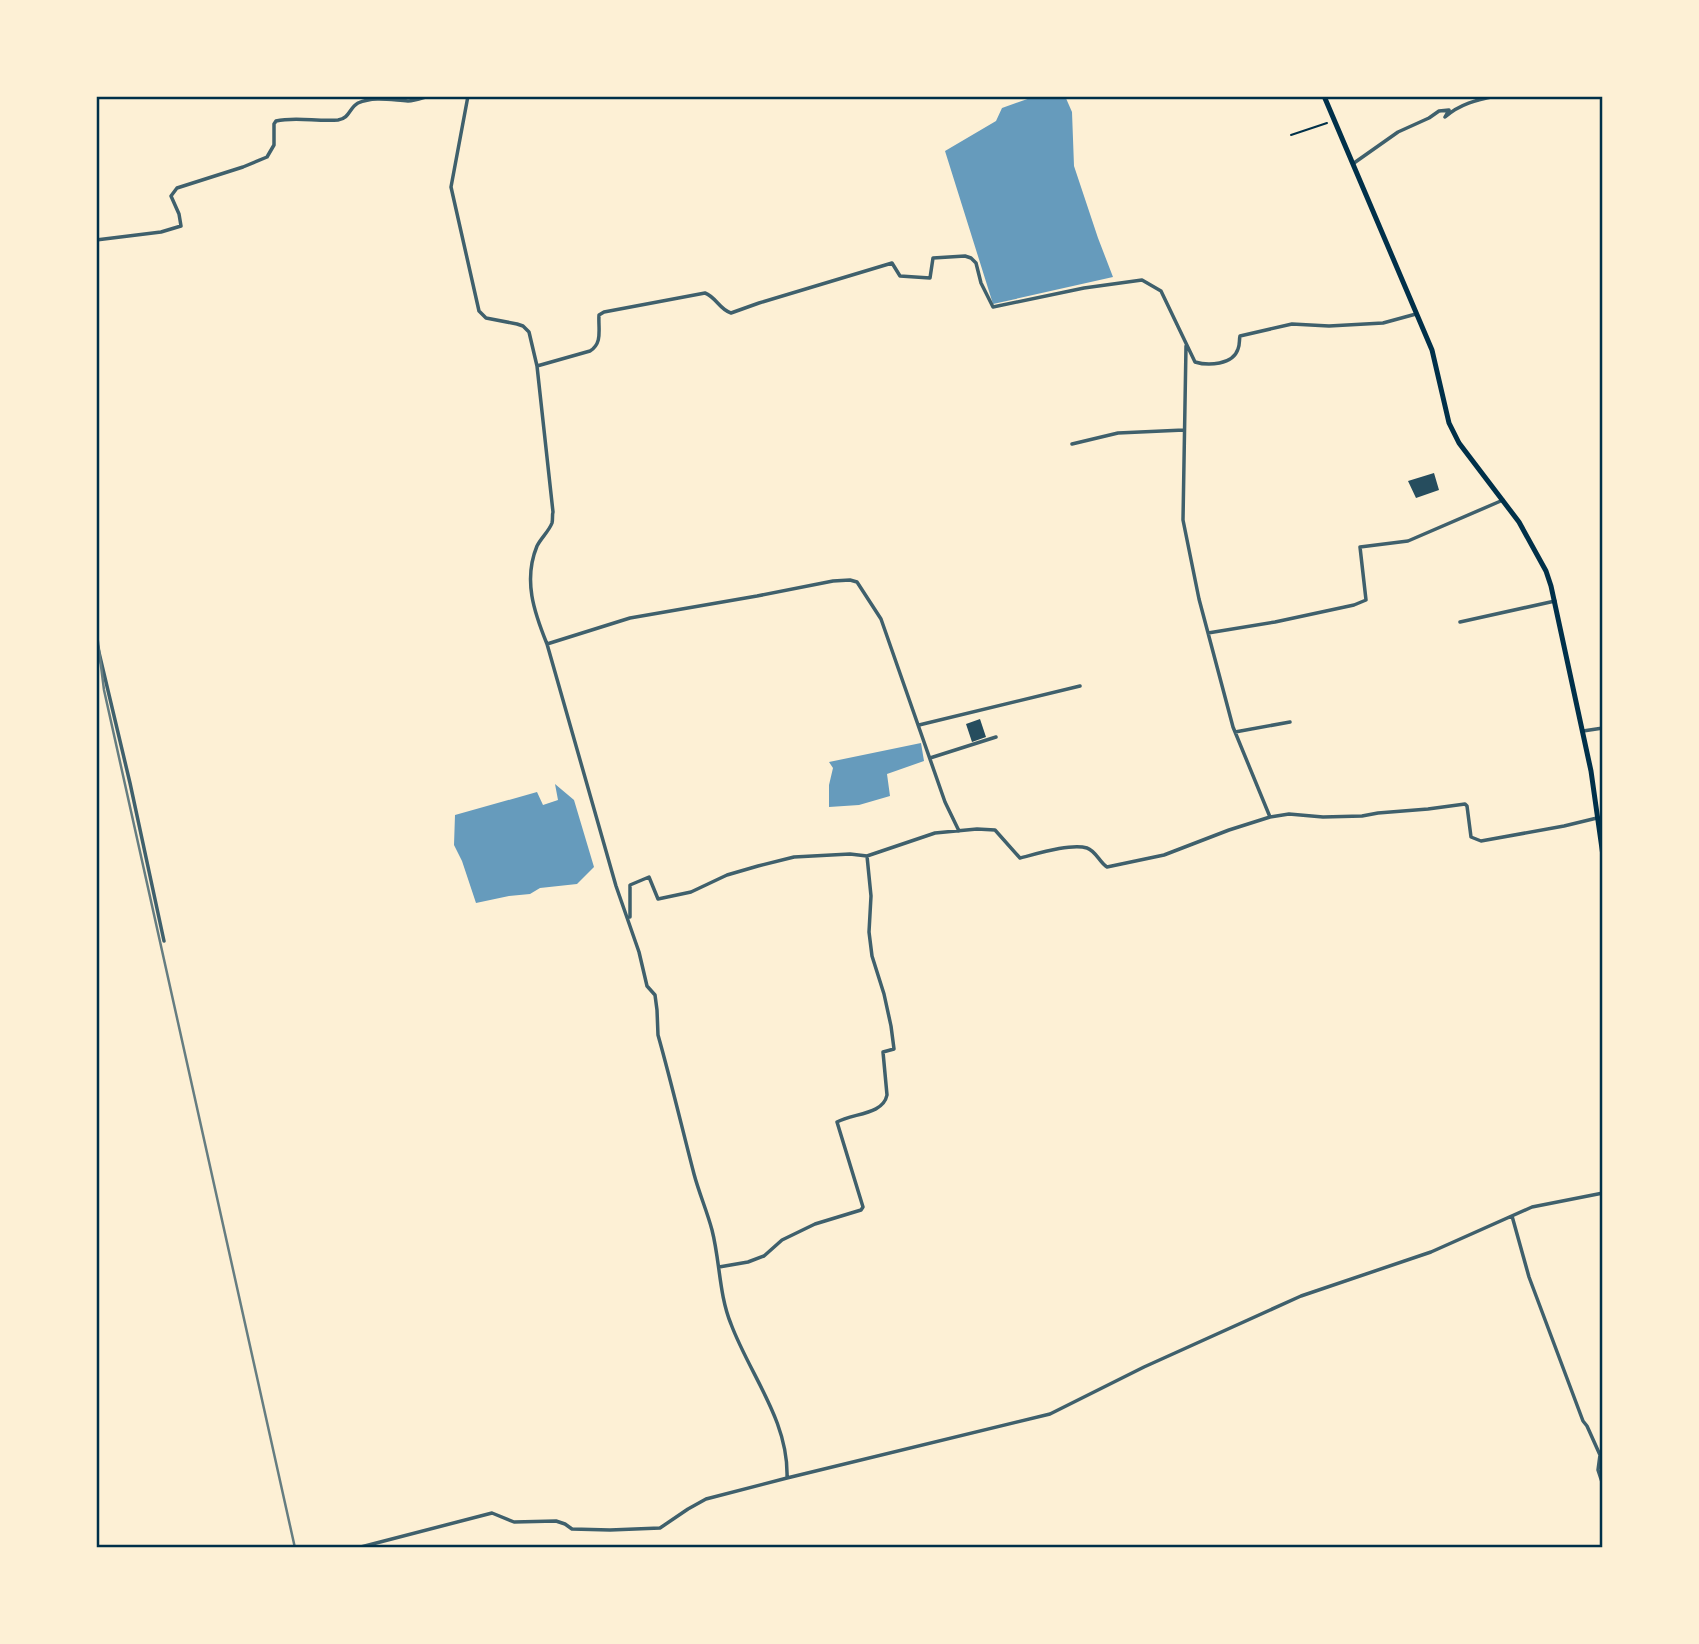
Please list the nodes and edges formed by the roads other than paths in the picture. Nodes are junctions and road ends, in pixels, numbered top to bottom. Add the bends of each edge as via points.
1 (429, 96) edge
2 (468, 96) edge
3 (1324, 96) edge
4 (1496, 96) edge
5 (1353, 163) junction
6 (96, 240) edge
7 (1416, 314) junction
8 (1186, 343) junction
9 (537, 366) junction
10 (1184, 430) junction
11 (1072, 444) dead end
12 (1503, 500) junction
13 (1555, 601) junction
14 (1460, 622) dead end
15 (1208, 634) junction
16 (96, 640) edge
17 (547, 644) junction
18 (1080, 686) dead end
19 (1290, 722) dead end
20 (919, 725) junction
21 (1603, 728) edge
22 (1583, 731) junction
23 (1235, 732) junction
24 (996, 737) dead end
25 (930, 758) junction
26 (1270, 817) junction
27 (1597, 818) junction
28 (959, 831) junction
29 (867, 856) junction
30 (1603, 856) edge
31 (630, 923) junction
32 (164, 941) dead end
33 (1603, 1194) edge
34 (1512, 1216) junction
35 (719, 1267) junction
36 (786, 1478) junction
37 (1603, 1485) edge
38 (357, 1548) edge

1 - 6 street via 412,101 368,100 336,120 276,121 274,145 267,157 174,191 171,196 181,226
2 - 9 street via 451,187 479,311 486,318 523,326 529,332
3 - 5 highway
4 - 5 street via 1455,108 1445,117 1449,110 1439,111
5 - 7 highway
7 - 8 street via 1373,324 1292,324 1240,336 1232,358 1206,365 1195,362
7 - 12 highway via 1432,350 1449,423
8 - 9 street via 1161,291 1142,280 993,307 976,263 965,256 933,258 930,278 900,276 892,263 732,313 705,293 604,312 599,315 596,348
8 - 10 street
9 - 17 street via 553,512 552,523 537,546 530,578
10 - 11 street via 1118,433
10 - 15 street via 1183,520
12 - 13 highway via 1546,571
12 - 15 street via 1408,541 1360,547 1366,600
13 - 14 street
13 - 22 highway
15 - 23 street
16 - 32 street
17 - 20 street via 630,618 850,580 857,582 881,620
17 - 31 street
18 - 20 street
19 - 23 street
20 - 25 street
21 - 22 street
22 - 27 highway
23 - 26 street
24 - 25 street
25 - 28 street
26 - 27 street via 1362,816 1465,804 1471,837 1481,841
26 - 28 street via 1164,855 1107,867 1087,848 1020,858 995,830
27 - 30 highway
28 - 29 street via 935,833
29 - 31 street via 794,858 657,899 649,877 630,885
29 - 35 street via 872,956 894,1048 883,1052 886,1101 837,1122 863,1207 782,1240 764,1256
31 - 35 street via 647,986 655,995 658,1035
33 - 34 street via 1532,1207
34 - 36 street via 1431,1252 1301,1296 1050,1414
34 - 37 street via 1529,1277 1600,1455
35 - 36 street via 731,1325 768,1399 783,1442
36 - 38 street via 706,1499 660,1528 572,1529 556,1521 514,1522 492,1513

